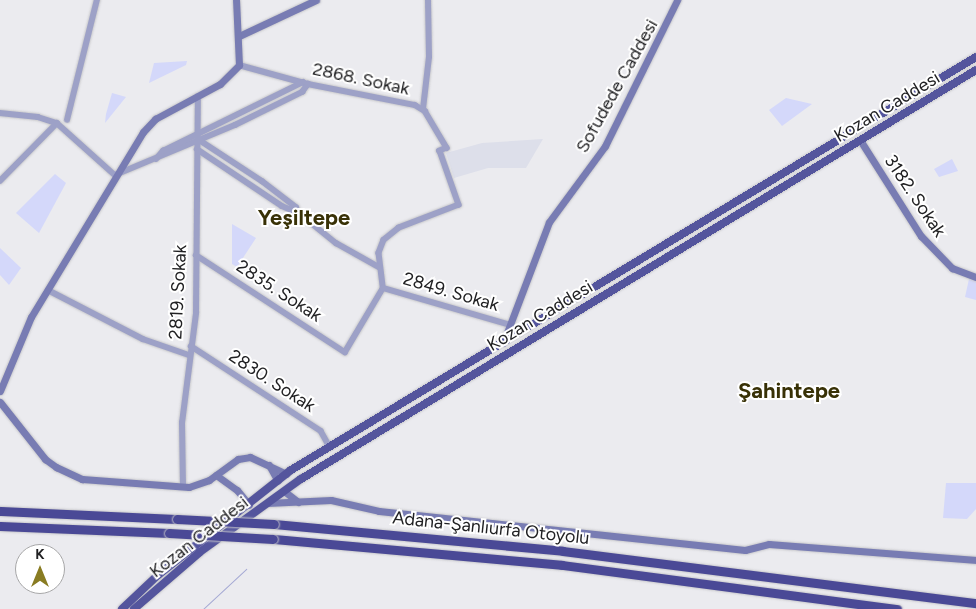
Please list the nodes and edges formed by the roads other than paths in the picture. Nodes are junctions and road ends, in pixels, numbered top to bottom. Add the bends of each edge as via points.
1 (97, 0) edge
2 (236, 0) edge
3 (316, 0) edge
4 (428, 0) edge
5 (677, 0) edge
6 (239, 36) junction
7 (976, 57) edge
8 (239, 65) junction
9 (976, 70) edge
10 (306, 83) junction
11 (198, 97) junction
12 (423, 108) junction
13 (0, 113) edge
14 (67, 120) dead end
15 (57, 123) junction
16 (197, 134) junction
17 (860, 140) junction
18 (198, 144) junction
19 (156, 158) junction
20 (115, 175) junction
21 (0, 181) edge
22 (299, 213) junction
23 (196, 255) junction
24 (379, 267) junction
25 (976, 277) edge
26 (383, 288) junction
27 (48, 290) junction
28 (511, 325) junction
29 (191, 346) junction
30 (502, 346) junction
31 (189, 355) junction
32 (0, 391) edge
33 (0, 402) edge
34 (330, 447) junction
35 (216, 475) junction
36 (282, 477) junction
37 (294, 485) junction
38 (183, 487) junction
39 (284, 490) junction
40 (298, 502) junction
41 (267, 503) junction
42 (249, 505) junction
43 (0, 511) edge
44 (0, 526) edge
45 (976, 560) edge
46 (838, 586) junction
47 (813, 598) junction
48 (976, 598) edge
49 (976, 603) edge
50 (122, 609) edge
51 (134, 609) edge
52 (862, 609) edge
53 (897, 609) edge

1 - 14 street
2 - 6 main road
3 - 6 main road
4 - 12 street via 429,57
5 - 28 main road, Sofudede Caddesi via 605,146 549,222
6 - 8 main road
7 - 30 highway, Kozan Caddesi
8 - 10 street, 2868. Sokak
8 - 11 main road via 220,84
9 - 17 highway, Kozan Caddesi
10 - 12 street, 2868. Sokak
10 - 16 street
10 - 18 street via 302,92
11 - 16 street, 2819. Sokak
11 - 20 main road via 152,122
12 - 24 street, 2868. Sokak via 447,148 440,151 459,206 394,231 379,248
13 - 15 street via 38,117
15 - 20 street
15 - 21 street
16 - 18 street, 2819. Sokak
16 - 19 street via 163,151
17 - 25 main road, 3182. Sokak via 921,236 952,268
17 - 37 highway, Kozan Caddesi via 351,447
18 - 19 street
18 - 22 street via 282,206
18 - 22 street via 262,181 296,207
18 - 23 street, 2819. Sokak
19 - 20 street
20 - 27 main road
22 - 24 street via 336,243
23 - 26 street, 2835. Sokak via 345,352
23 - 29 street, 2819. Sokak via 196,313
24 - 26 street
26 - 28 street, 2849. Sokak
27 - 31 street via 135,335
27 - 32 main road via 21,336
28 - 30 main road, Sofudede Caddesi
29 - 31 street, 2819. Sokak
29 - 34 street, 2830. Sokak via 321,431
30 - 34 highway, Kozan Caddesi
31 - 38 street, 2819. Sokak via 182,423
33 - 38 main road via 45,459 68,474 106,483
34 - 36 highway, Kozan Caddesi
35 - 36 main road via 246,457 269,464
35 - 38 main road via 202,484
35 - 42 main road via 237,490
36 - 37 highway via 292,478
36 - 39 highway
36 - 42 highway, Kozan Caddesi
37 - 39 highway, Kozan Caddesi
37 - 40 main road
39 - 40 main road
39 - 41 highway, Kozan Caddesi
40 - 41 main road
40 - 45 main road via 331,500 379,511 745,550 769,544
41 - 51 highway, Kozan Caddesi via 200,552
42 - 50 highway, Kozan Caddesi via 158,575
43 - 46 highway, Adana-Şanlıurfa Otoyolu, bridge via 274,524 563,551
44 - 47 highway, Adana-Şanlıurfa Otoyolu, bridge via 273,539 562,565
46 - 48 highway
46 - 49 highway, Adana-Şanlıurfa Otoyolu
47 - 52 highway
47 - 53 highway, Adana-Şanlıurfa Otoyolu

